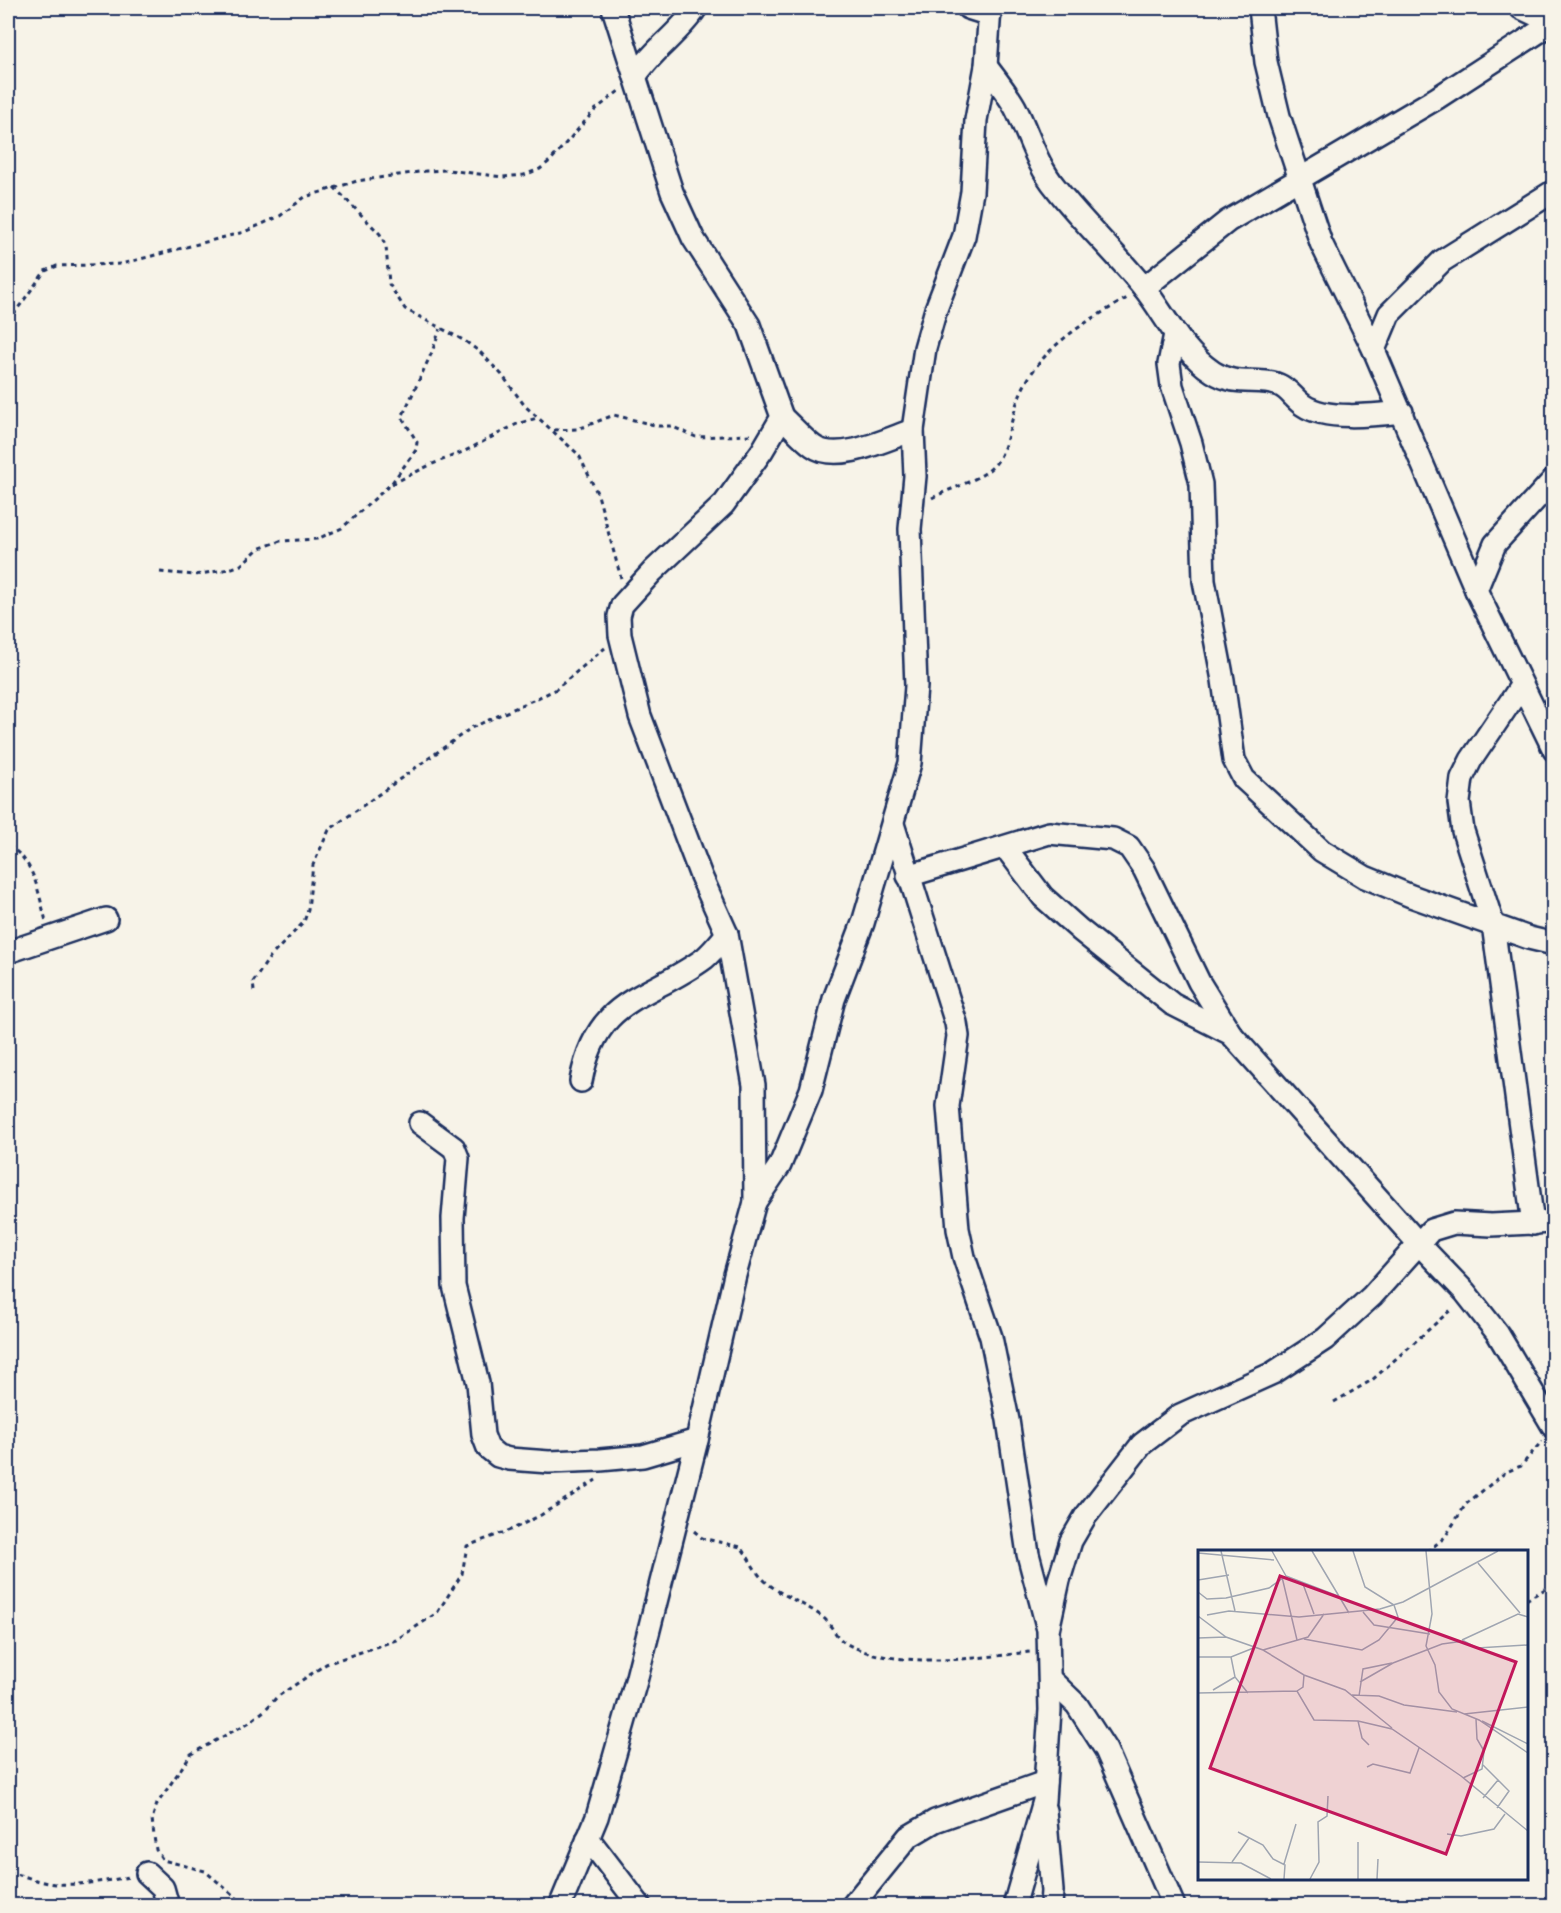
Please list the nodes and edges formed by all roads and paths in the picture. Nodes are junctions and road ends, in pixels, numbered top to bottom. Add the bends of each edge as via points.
1 (614, 8) edge
2 (696, 8) edge
3 (968, 8) edge
4 (1260, 8) edge
5 (1521, 8) edge
6 (990, 11) edge
7 (1553, 22) edge
8 (986, 66) junction
9 (636, 79) junction
10 (1298, 179) junction
11 (334, 187) junction
12 (1554, 191) edge
13 (1144, 288) junction
14 (8, 322) edge
15 (440, 329) junction
16 (1175, 334) junction
17 (1374, 350) junction
18 (1402, 412) junction
19 (782, 417) junction
20 (537, 418) junction
21 (553, 430) junction
22 (913, 430) junction
23 (770, 436) junction
24 (1554, 479) edge
25 (391, 484) junction
26 (912, 509) junction
27 (160, 572) dead end
28 (1476, 590) junction
29 (627, 600) junction
30 (620, 635) junction
31 (1521, 686) junction
32 (1554, 750) edge
33 (893, 824) junction
34 (8, 846) edge
35 (1005, 847) junction
36 (908, 876) junction
37 (106, 919) dead end
38 (1493, 924) junction
39 (727, 934) junction
40 (51, 937) junction
41 (1554, 944) edge
42 (8, 952) edge
43 (254, 991) dead end
44 (1231, 1034) junction
45 (581, 1081) dead end
46 (420, 1123) dead end
47 (755, 1202) junction
48 (1543, 1223) edge
49 (1419, 1244) junction
50 (1465, 1292) junction
51 (1334, 1402) dead end
52 (1549, 1434) edge
53 (698, 1440) junction
54 (623, 1458) junction
55 (678, 1514) junction
56 (1428, 1550) edge
57 (1554, 1584) edge
58 (1528, 1599) edge
59 (1049, 1640) junction
60 (1050, 1680) junction
61 (1045, 1791) junction
62 (588, 1839) junction
63 (171, 1862) junction
64 (8, 1873) edge
65 (147, 1873) junction
66 (168, 1905) edge
67 (246, 1905) edge
68 (560, 1905) edge
69 (640, 1905) edge
70 (852, 1905) edge
71 (1014, 1905) edge
72 (1051, 1905) edge
73 (1174, 1905) edge

1 - 9 street
2 - 9 street via 653,52
3 - 6 street
4 - 10 street via 1266,62
5 - 7 street
6 - 8 street
7 - 10 street via 1437,98
8 - 13 street via 1015,108 1035,156 1055,188
8 - 22 street via 964,236 925,348
9 - 11 path via 595,110 551,160 524,175 426,171
9 - 19 street via 672,192 693,238 749,325
10 - 13 street via 1228,221
10 - 17 street via 1321,243
11 - 14 path via 305,196 273,220 244,232 121,264 71,265 45,271
11 - 15 path via 380,234 386,246 387,276 394,296 405,309
12 - 17 street via 1442,261 1389,314
13 - 16 street
13 - 26 path via 1077,327 1035,365 1020,395 999,459 986,472
15 - 20 path via 480,352
15 - 25 path via 402,417 417,442 416,450
16 - 18 street via 1213,372 1231,381 1278,385 1302,405 1318,412 1367,416
16 - 38 street via 1169,364 1201,483 1204,580 1224,680 1234,760 1244,779 1322,851 1365,877
17 - 18 street
18 - 28 street
19 - 22 street via 814,447 826,452 840,453
19 - 23 street
20 - 21 path
20 - 25 path
21 - 23 path via 578,429 614,415 671,426 696,437
21 - 29 path via 587,468
22 - 26 street
23 - 29 street via 724,504
24 - 28 street via 1495,544
25 - 27 path via 354,519 331,534 317,539 280,541 258,549 241,565 229,569 195,575
26 - 33 street via 910,566 916,686 910,763
28 - 31 street
29 - 30 street via 620,616
30 - 39 street via 640,716
30 - 43 path via 555,690 471,728 328,830 313,865 304,922 270,957 253,982
31 - 32 street
31 - 38 street via 1471,760 1462,778 1459,802 1463,831
33 - 36 street
33 - 47 street via 863,924 834,999 811,1090 780,1166
34 - 40 path via 21,853 30,867
35 - 36 street
35 - 44 street via 1043,897 1080,930 1172,1004
35 - 44 street via 1049,833 1113,839 1129,847 1144,869 1199,982
36 - 59 street via 956,1023 958,1036 948,1106 958,1229 991,1338 1028,1554
37 - 40 street
38 - 41 street
38 - 48 street
39 - 45 street via 706,957 616,1010 600,1031
39 - 47 street via 754,1085
40 - 42 street
44 - 49 street
46 - 54 street via 454,1148 458,1158 453,1218 454,1287 478,1383 488,1448 510,1459 549,1462
47 - 53 street
48 - 49 street via 1454,1223 1431,1230
49 - 50 street
49 - 59 street via 1372,1296 1325,1339 1273,1373 1180,1415 1142,1444 1071,1541
50 - 51 path via 1396,1360 1372,1380
50 - 52 street via 1498,1334
52 - 56 path via 1521,1466 1506,1472 1466,1504 1444,1537
53 - 54 street
53 - 55 street
54 - 63 path via 541,1515 467,1546 462,1574 437,1613 396,1640 326,1664 277,1697 248,1723 191,1754 157,1804 152,1819 156,1850 163,1860
55 - 59 path via 702,1538 741,1547 764,1581 821,1615 838,1638 849,1645 900,1658 945,1659
55 - 62 street via 636,1681
57 - 58 path
59 - 60 street
60 - 61 street
60 - 73 street via 1077,1705 1106,1750
61 - 70 street via 935,1821 908,1837
61 - 71 street
61 - 72 street
62 - 68 street
62 - 69 street
63 - 65 path
63 - 67 path via 205,1871
64 - 65 path via 62,1884
65 - 66 street via 162,1888

